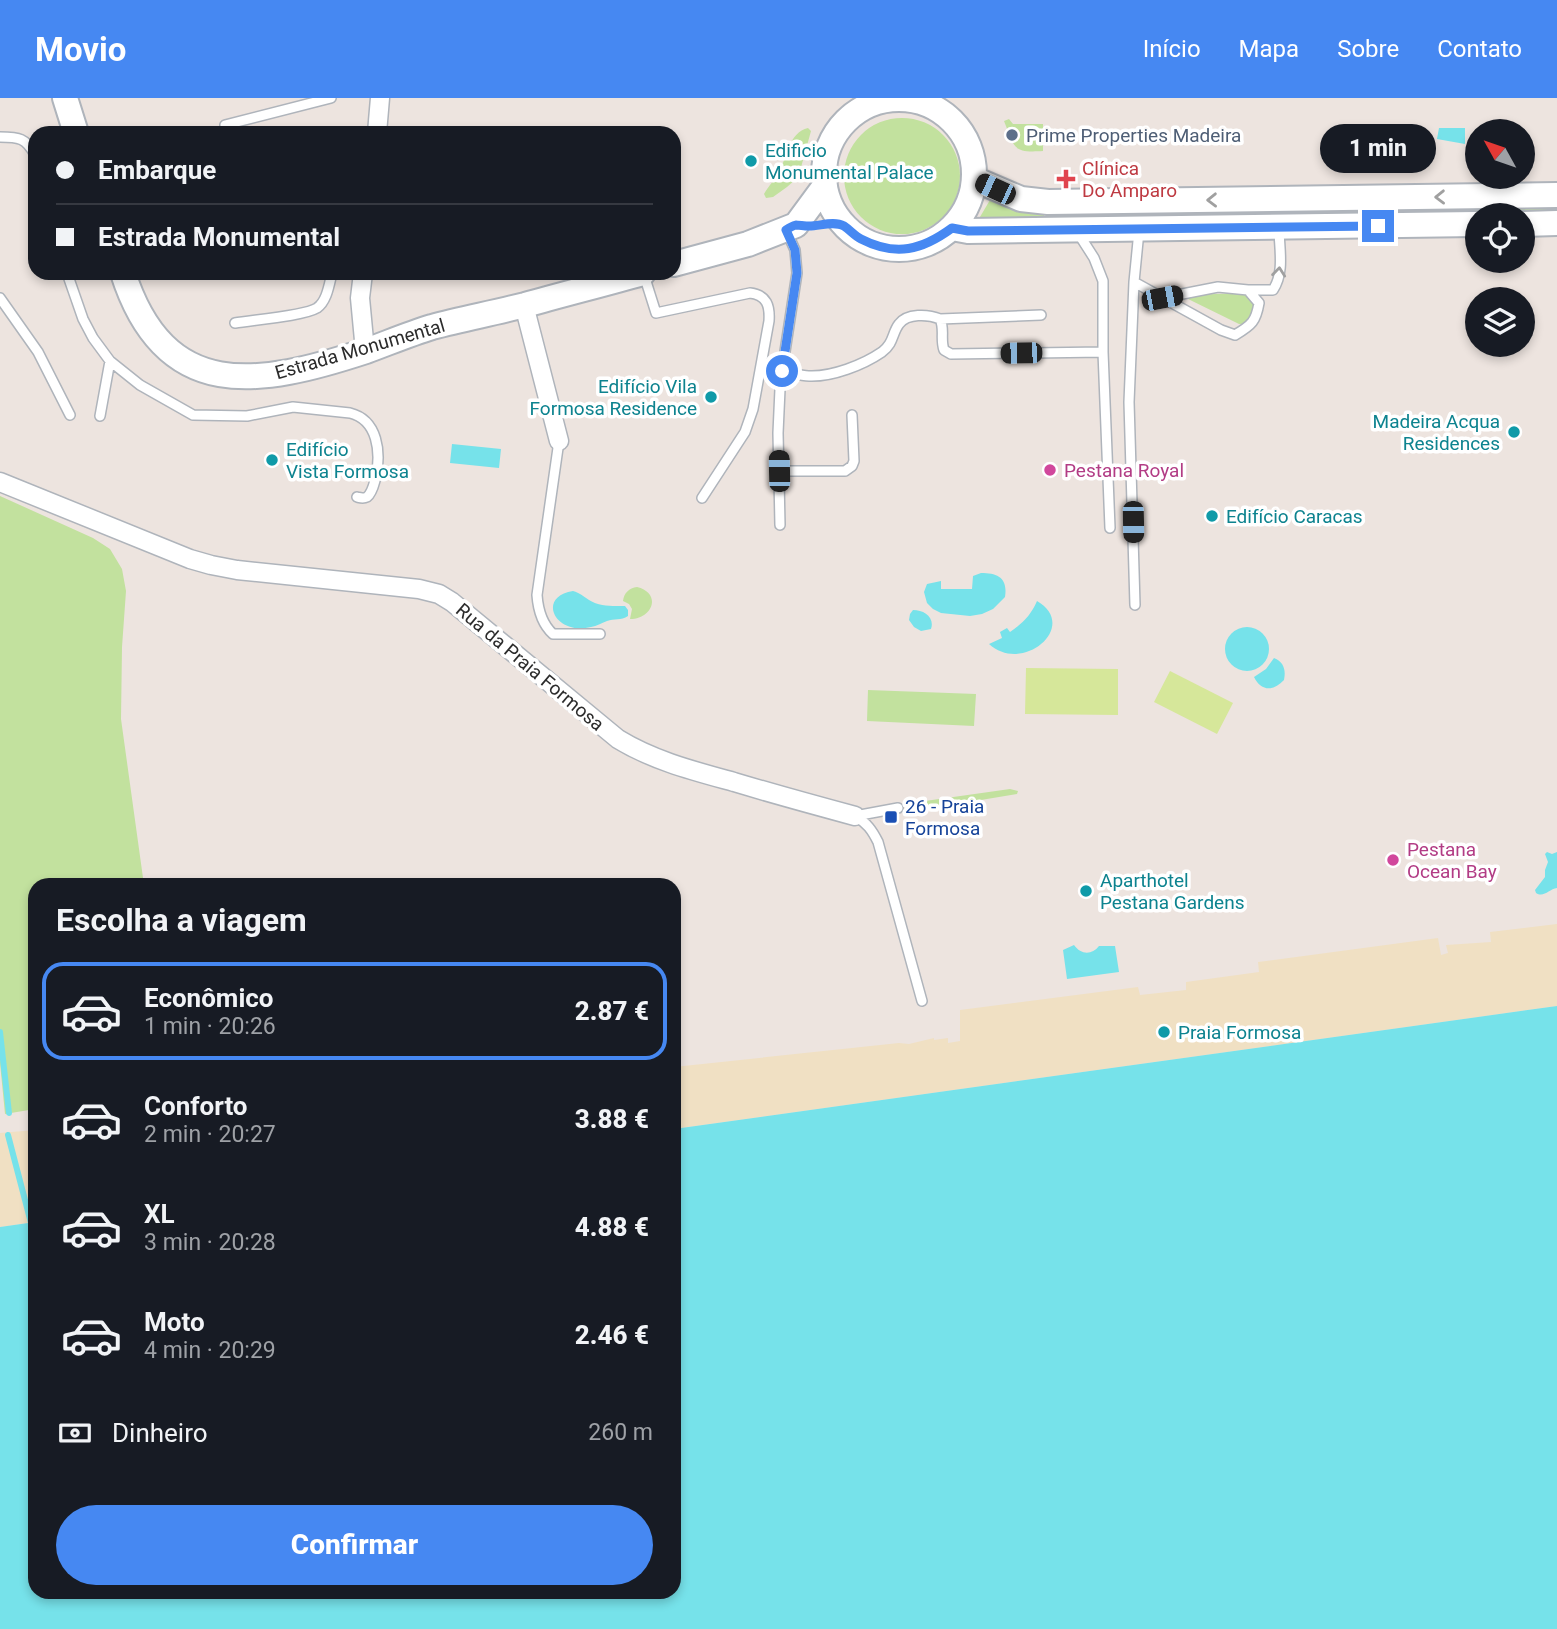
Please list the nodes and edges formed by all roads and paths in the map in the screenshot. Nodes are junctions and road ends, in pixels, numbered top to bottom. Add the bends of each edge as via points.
1 (65, 98) edge
2 (331, 98) edge
3 (380, 98) edge
4 (917, 99) edge
5 (875, 100) edge
6 (225, 125) dead end
7 (74, 126) edge
8 (378, 126) edge
9 (0, 137) edge
10 (28, 143) edge
11 (974, 179) junction
12 (824, 187) junction
13 (1557, 195) edge
14 (1557, 223) edge
15 (1465, 224) edge
16 (1535, 224) edge
17 (842, 225) junction
18 (1279, 227) junction
19 (791, 228) junction
20 (952, 228) junction
21 (1074, 229) junction
22 (1139, 229) junction
23 (681, 262) edge
24 (69, 280) edge
25 (125, 280) edge
26 (330, 280) edge
27 (362, 280) edge
28 (618, 280) edge
29 (646, 280) edge
30 (1134, 282) junction
31 (1248, 290) junction
32 (0, 298) edge
33 (1162, 298) junction
34 (524, 305) junction
35 (1041, 315) dead end
36 (940, 319) junction
37 (235, 323) dead end
38 (365, 351) junction
39 (1103, 352) junction
40 (110, 361) junction
41 (782, 371) junction
42 (70, 415) dead end
43 (852, 415) dead end
44 (100, 416) dead end
45 (559, 441) joint
46 (779, 471) junction
47 (0, 482) edge
48 (356, 497) dead end
49 (702, 498) dead end
50 (779, 525) dead end
51 (1110, 528) dead end
52 (1135, 605) dead end
53 (600, 634) dead end
54 (898, 808) dead end
55 (855, 816) junction
56 (922, 1001) dead end

1 - 7 main road
2 - 6 lane
3 - 8 street
4 - 5 main road
4 - 11 main road via 938,109 962,132 970,146
5 - 12 main road via 840,126 823,166
9 - 10 lane
13 -> 11 main road via 1048,202 1021,199
11 - 20 main road via 971,197
12 - 17 main road
12 - 19 main road
14 - 16 main road
15 - 18 main road
17 - 19 main road
17 - 20 main road via 858,238 896,250 935,240
18 - 22 main road
31 -> 18 lane via 1273,290 1279,282
19 - 23 main road
19 - 41 lane via 797,273
20 - 21 main road
21 - 22 main road
21 - 39 lane via 1103,281
22 - 30 lane
24 - 40 lane via 83,319
25 - 38 main road, Estrada Monumental via 149,330 172,353 208,372 263,376
26 - 37 lane via 317,308
27 - 38 street
28 - 34 main road, Estrada Monumental
29 - 49 lane via 656,313 750,293 765,298 768,304 753,409 745,432
30 - 33 lane
30 - 52 lane via 1129,402
31 - 33 lane via 1218,287
31 - 33 lane via 1259,303 1257,318 1236,335
32 - 42 lane via 38,352
34 - 38 main road, Estrada Monumental via 429,328
34 - 45 street
35 - 36 lane
36 - 39 lane via 944,350 951,354
36 - 41 lane via 909,316 883,351 843,372 809,376
39 - 51 lane
40 - 44 lane
40 - 48 lane via 140,385 193,415 247,416 293,407 357,415 373,433 378,467 368,496
41 - 46 lane
43 - 46 lane via 852,466 845,471
45 - 53 lane via 538,606 553,634
46 - 50 lane
47 - 55 street, Rua da Praia Formosa via 211,565 439,594 635,749 695,771
54 - 55 lane
55 - 56 lane via 872,829 878,842

